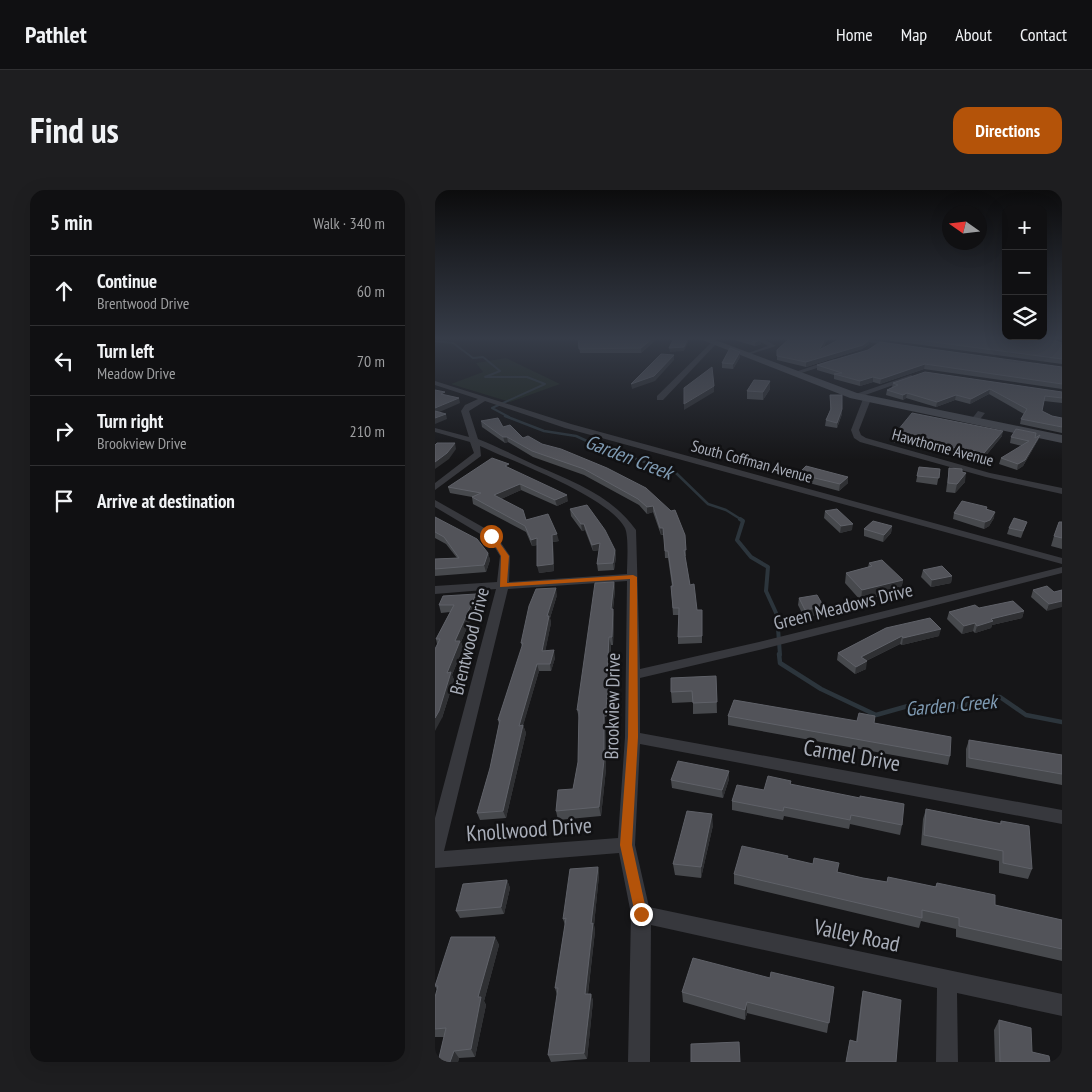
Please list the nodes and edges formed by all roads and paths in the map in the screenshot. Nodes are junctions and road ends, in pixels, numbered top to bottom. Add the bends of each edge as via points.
1 (679, 379) edge
2 (810, 379) edge
3 (905, 379) edge
4 (437, 385) edge
5 (854, 396) junction
6 (660, 398) dead end
7 (484, 399) junction
8 (867, 399) junction
9 (435, 430) edge
10 (1062, 439) edge
11 (476, 441) junction
12 (435, 487) edge
13 (1062, 491) edge
14 (435, 503) edge
15 (1062, 561) edge
16 (1062, 570) edge
17 (633, 577) junction
18 (503, 585) junction
19 (435, 590) edge
20 (633, 675) junction
21 (633, 737) junction
22 (1062, 817) edge
23 (626, 845) junction
24 (435, 850) edge
25 (435, 860) edge
26 (641, 914) junction
27 (947, 980) junction
28 (1062, 1005) edge
29 (639, 1062) edge
30 (947, 1062) edge

1 - 6 street
2 - 5 main road
3 - 5 street
4 - 7 street, South Coffman Avenue
5 - 8 main road
7 - 11 street via 465,410
7 - 15 street, South Coffman Avenue via 568,426
8 - 10 main road via 978,417
8 - 13 street, Hawthorne Avenue via 855,430 863,440 989,475
9 - 11 street, Brookview Drive
11 - 12 street via 478,454
11 - 17 street, Brookview Drive via 579,488 622,517 631,530
14 - 18 street, Brentwood Drive via 491,536 499,545 505,556
16 - 20 street, Green Meadows Drive
17 - 18 street
17 - 20 street, Brookview Drive
18 - 19 street
18 - 24 street, Brentwood Drive
20 - 21 street, Brookview Drive
21 - 22 street, Carmel Drive
21 - 23 street, Brookview Drive
23 - 25 street, Knollwood Drive
23 - 26 street, Brookview Drive
26 - 27 street, Valley Road
26 - 29 street, Brookview Drive
27 - 28 street, Valley Road
27 - 30 street

